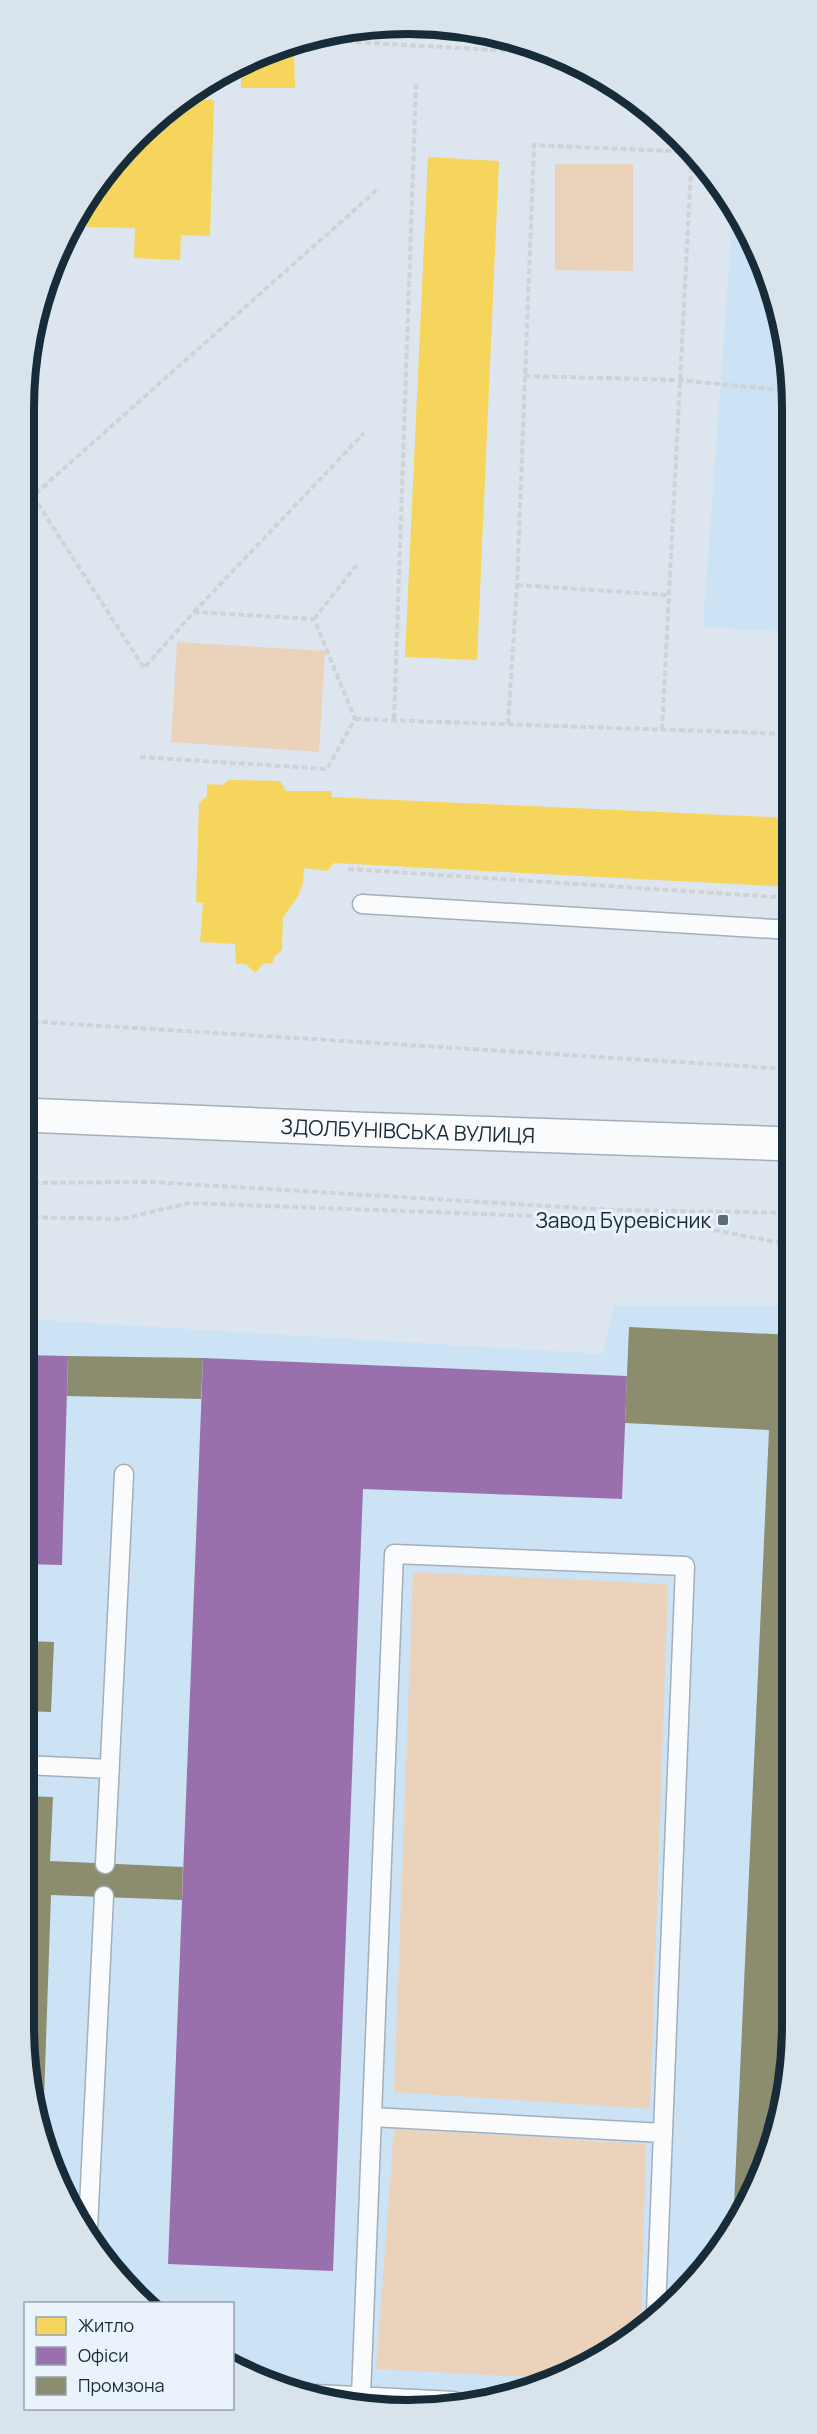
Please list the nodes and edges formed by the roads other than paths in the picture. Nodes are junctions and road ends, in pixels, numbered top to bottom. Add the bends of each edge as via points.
1 (362, 904) dead end
2 (782, 929) edge
3 (34, 1115) edge
4 (782, 1144) edge
5 (124, 1474) dead end
6 (34, 1765) edge
7 (110, 1769) junction
8 (105, 1864) dead end
9 (104, 1896) dead end
10 (372, 2117) junction
11 (663, 2133) junction
12 (88, 2218) edge
13 (656, 2306) edge
14 (361, 2396) joint
15 (432, 2399) edge

1 - 2 lane
3 - 4 street, ЗДОЛБУНІВСЬКА ВУЛИЦЯ
5 - 7 lane
6 - 7 lane
7 - 8 lane
9 - 12 lane
10 - 11 lane
10 - 11 lane via 394,1554 685,1566
10 - 14 lane
11 - 13 lane
14 - 15 lane

